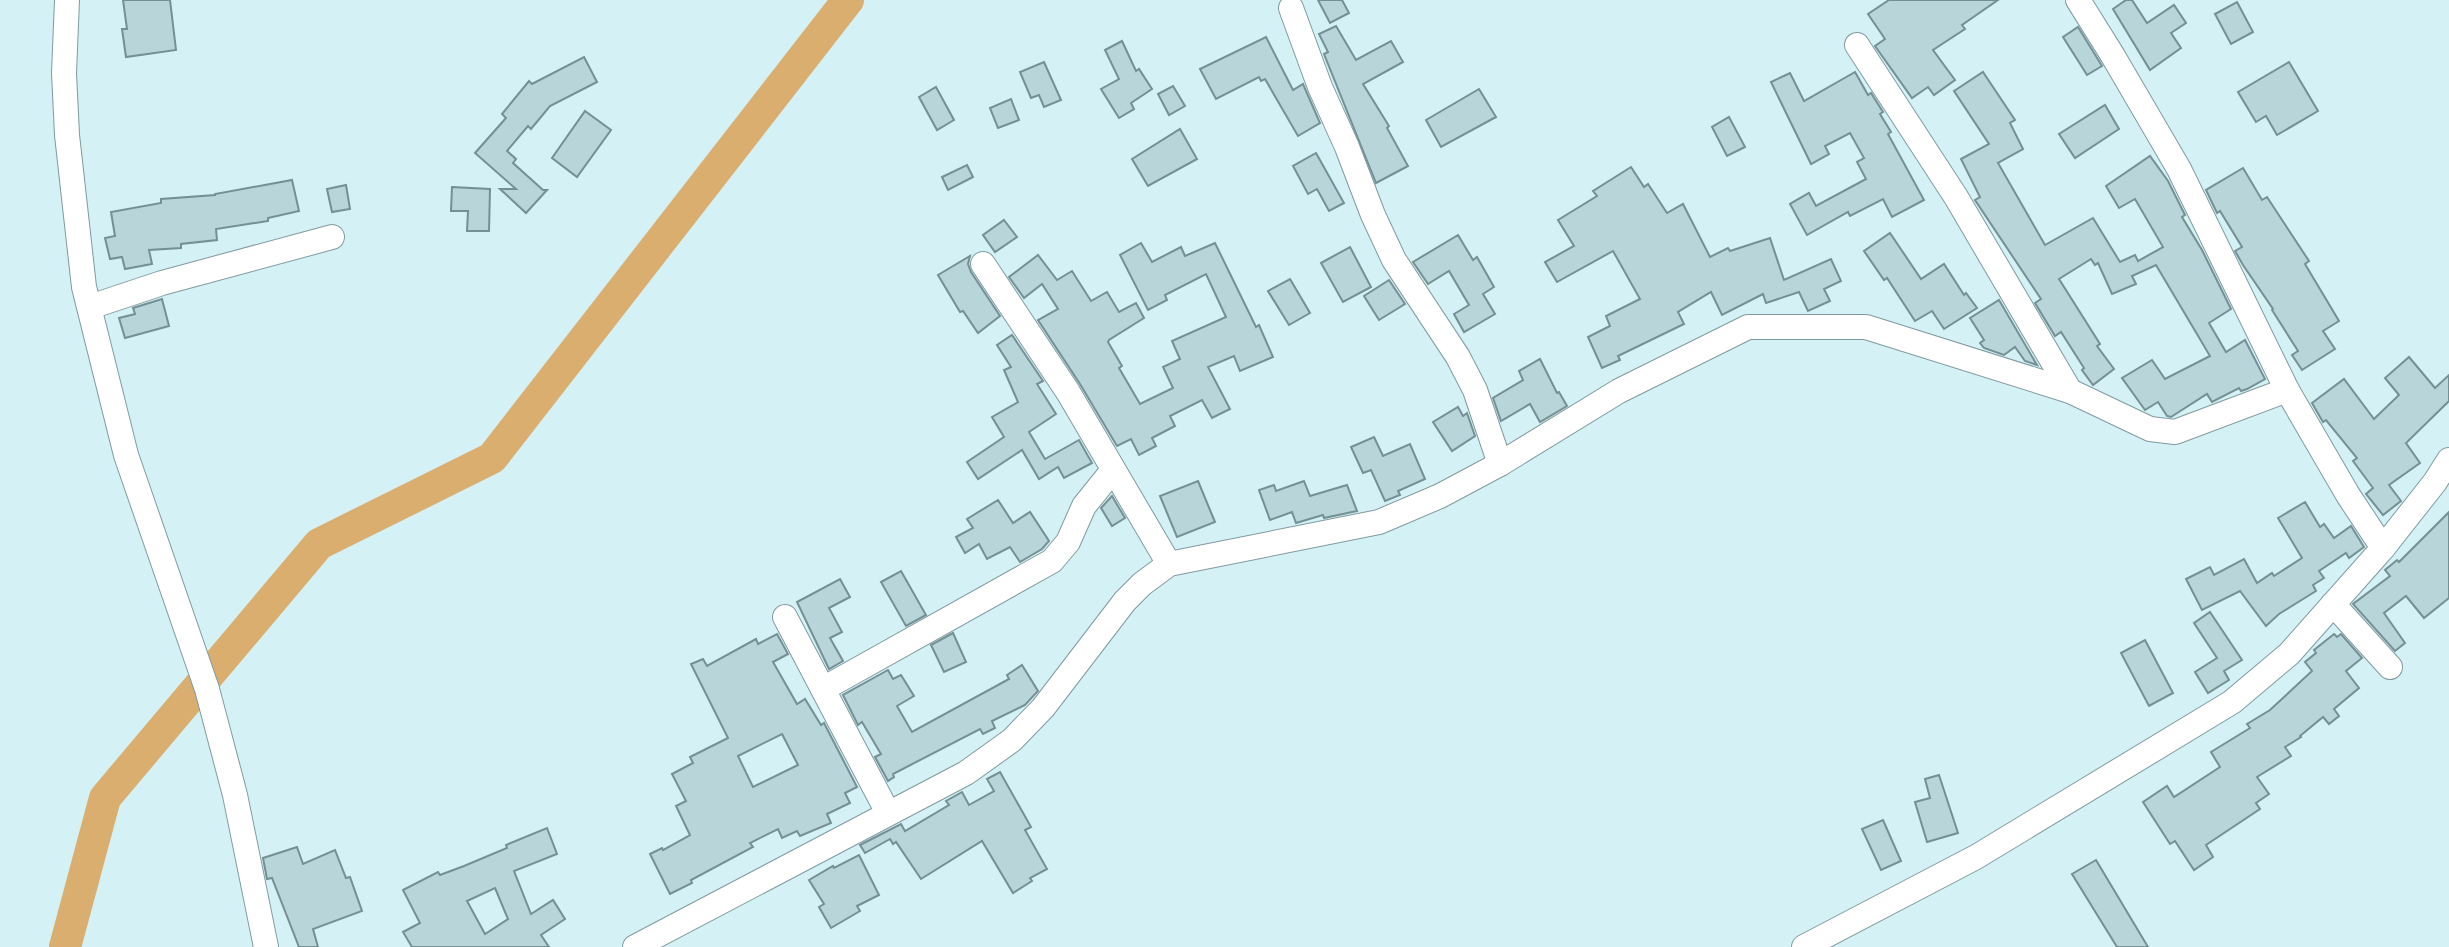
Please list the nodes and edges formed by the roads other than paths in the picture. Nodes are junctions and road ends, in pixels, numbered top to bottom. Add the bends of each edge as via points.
1 (66, 0) edge
2 (2078, 0) edge
3 (1291, 8) dead end
4 (1857, 45) dead end
5 (332, 237) dead end
6 (983, 264) dead end
7 (90, 307) junction
8 (2287, 390) junction
9 (2070, 391) junction
10 (2449, 460) edge
11 (1500, 464) junction
12 (1113, 470) junction
13 (2383, 548) junction
14 (1169, 564) junction
15 (2333, 604) junction
16 (785, 617) dead end
17 (2390, 667) dead end
18 (823, 689) junction
19 (888, 813) junction
20 (266, 947) edge
21 (635, 947) edge
22 (1804, 947) edge

1 - 7 street via 67,135
2 - 8 street via 2179,169
3 - 11 street via 1373,215 1394,260 1475,390
4 - 9 street via 1956,197
5 - 7 street
6 - 12 street via 1068,392
7 - 20 street via 126,455 207,689 235,795
8 - 9 street via 2175,432 2150,429
8 - 13 street
9 - 11 street via 1866,327 1748,327 1619,391
10 - 13 street
11 - 14 street via 1379,522
12 - 14 street
12 - 18 street via 1084,506 1068,542 1052,561
13 - 15 street
14 - 19 street via 1125,601 1043,708 1012,740 966,773
15 - 17 street
15 - 22 street via 2289,653 2232,702 1976,857
16 - 18 street
18 - 19 street
19 - 21 street

